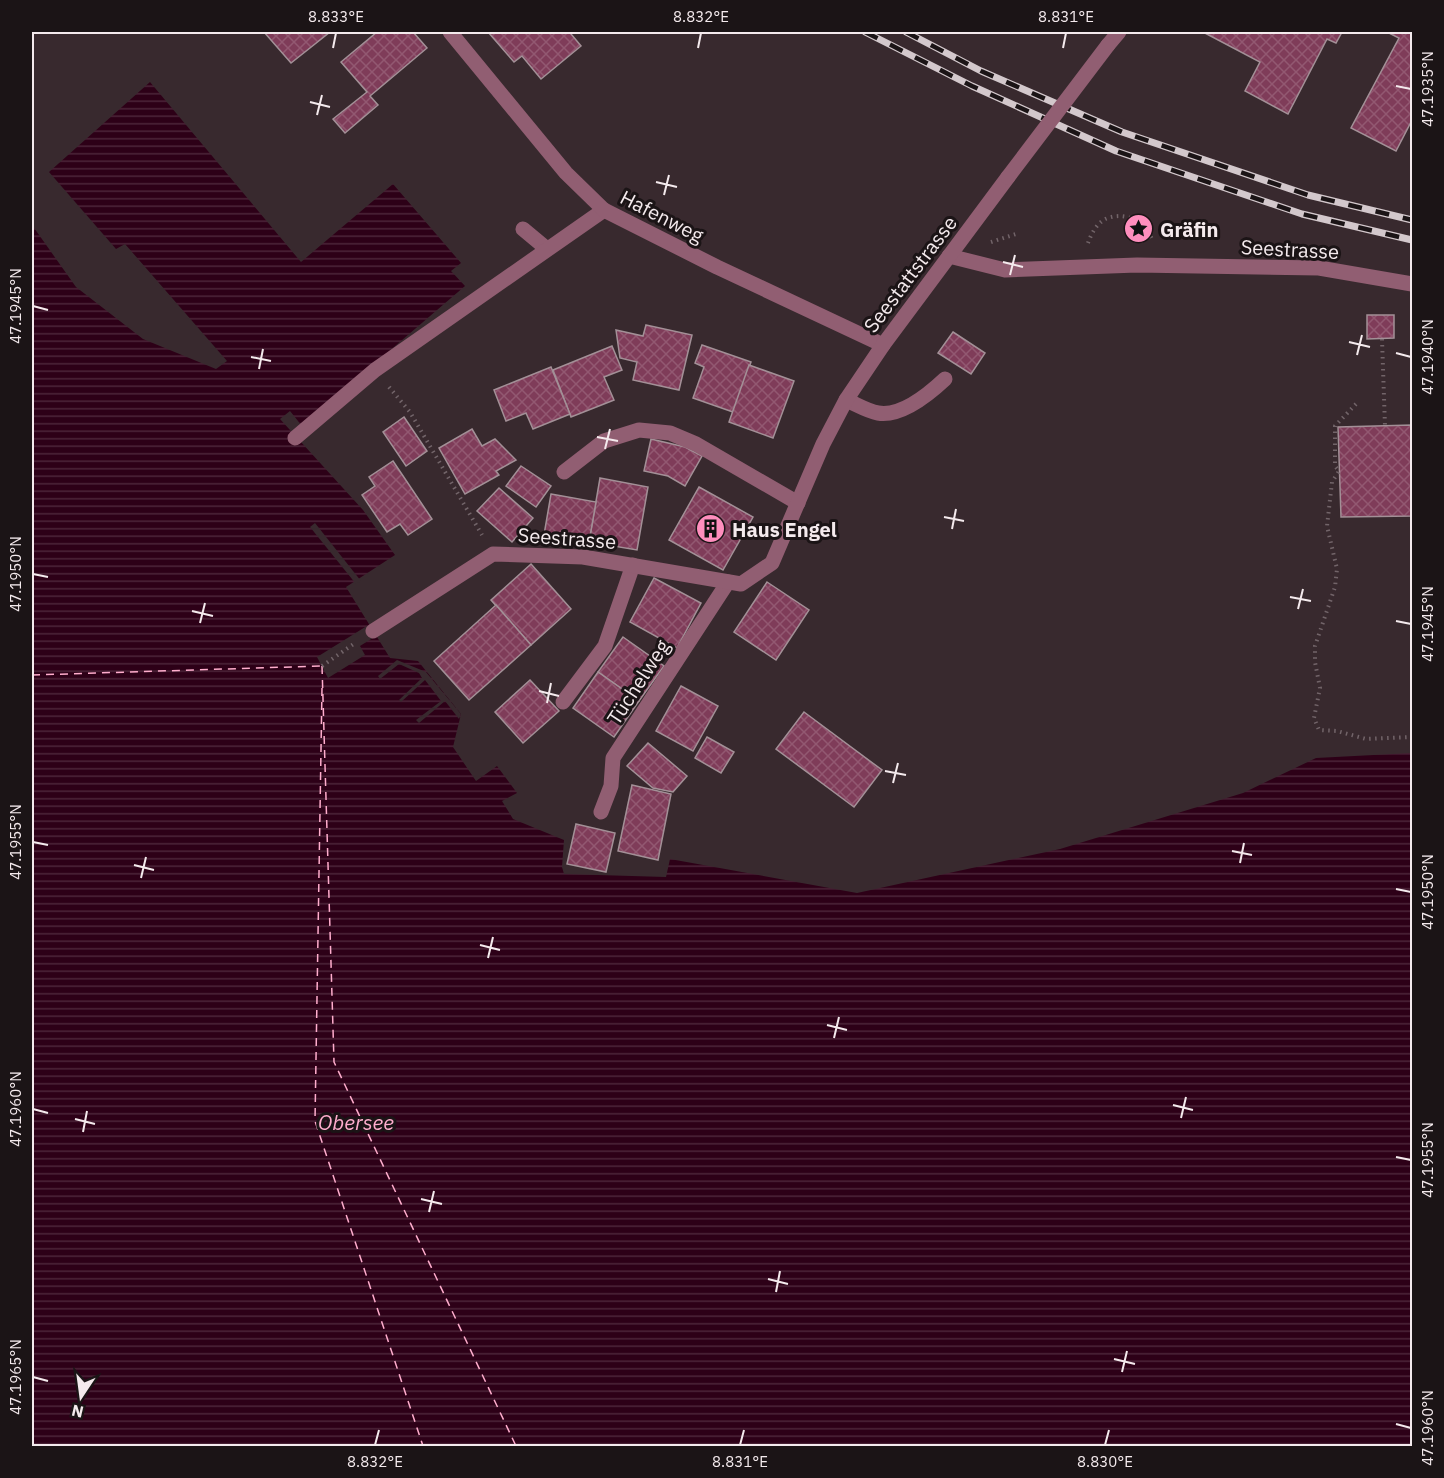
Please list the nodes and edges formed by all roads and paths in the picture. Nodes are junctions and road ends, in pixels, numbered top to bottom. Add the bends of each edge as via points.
1 (450, 32) edge
2 (1119, 32) edge
3 (604, 210) junction
4 (523, 229) dead end
5 (1155, 248) dead end
6 (547, 249) junction
7 (1085, 252) dead end
8 (949, 256) junction
9 (1413, 284) edge
10 (1382, 339) dead end
11 (883, 345) junction
12 (375, 370) junction
13 (945, 379) dead end
14 (846, 400) junction
15 (1356, 404) dead end
16 (1385, 426) dead end
17 (295, 438) dead end
18 (564, 472) dead end
19 (798, 503) junction
20 (493, 555) junction
21 (772, 563) joint
22 (633, 565) junction
23 (728, 582) junction
24 (374, 631) joint
25 (322, 666) dead end
26 (563, 702) dead end
27 (1413, 737) edge
28 (601, 812) dead end

1 - 3 street, Hafenweg via 566,174
2 - 8 street, Seestattstrasse, bridge
3 - 6 street
3 - 11 street, Hafenweg
4 - 6 street
5 - 7 path via 1150,232 1142,224 1126,217 1107,218 1096,227
6 - 12 street via 424,343
8 - 9 street, Seestrasse via 1005,270 1137,265 1318,268
8 - 11 street, Seestattstrasse
10 - 16 path
11 - 14 street, Seestattstrasse
12 - 17 street
12 - 20 path via 410,412
13 - 14 street via 926,397 898,410 879,413
14 - 19 street, Seestattstrasse
15 - 27 path via 1335,426 1335,466 1339,471 1332,482 1327,526 1337,569 1335,587 1315,646 1320,688 1314,718 1319,730 1337,730 1366,739
18 - 19 street via 604,441 639,430 670,433
19 - 21 street, Seestattstrasse
20 - 22 street, Seestrasse via 583,556
20 - 24 street, Seestrasse
21 - 23 street, Seestrasse via 741,584
22 - 23 street, Seestrasse
22 - 26 street via 605,646
23 - 28 street, Tüchelweg via 613,758 611,786
24 - 25 path

